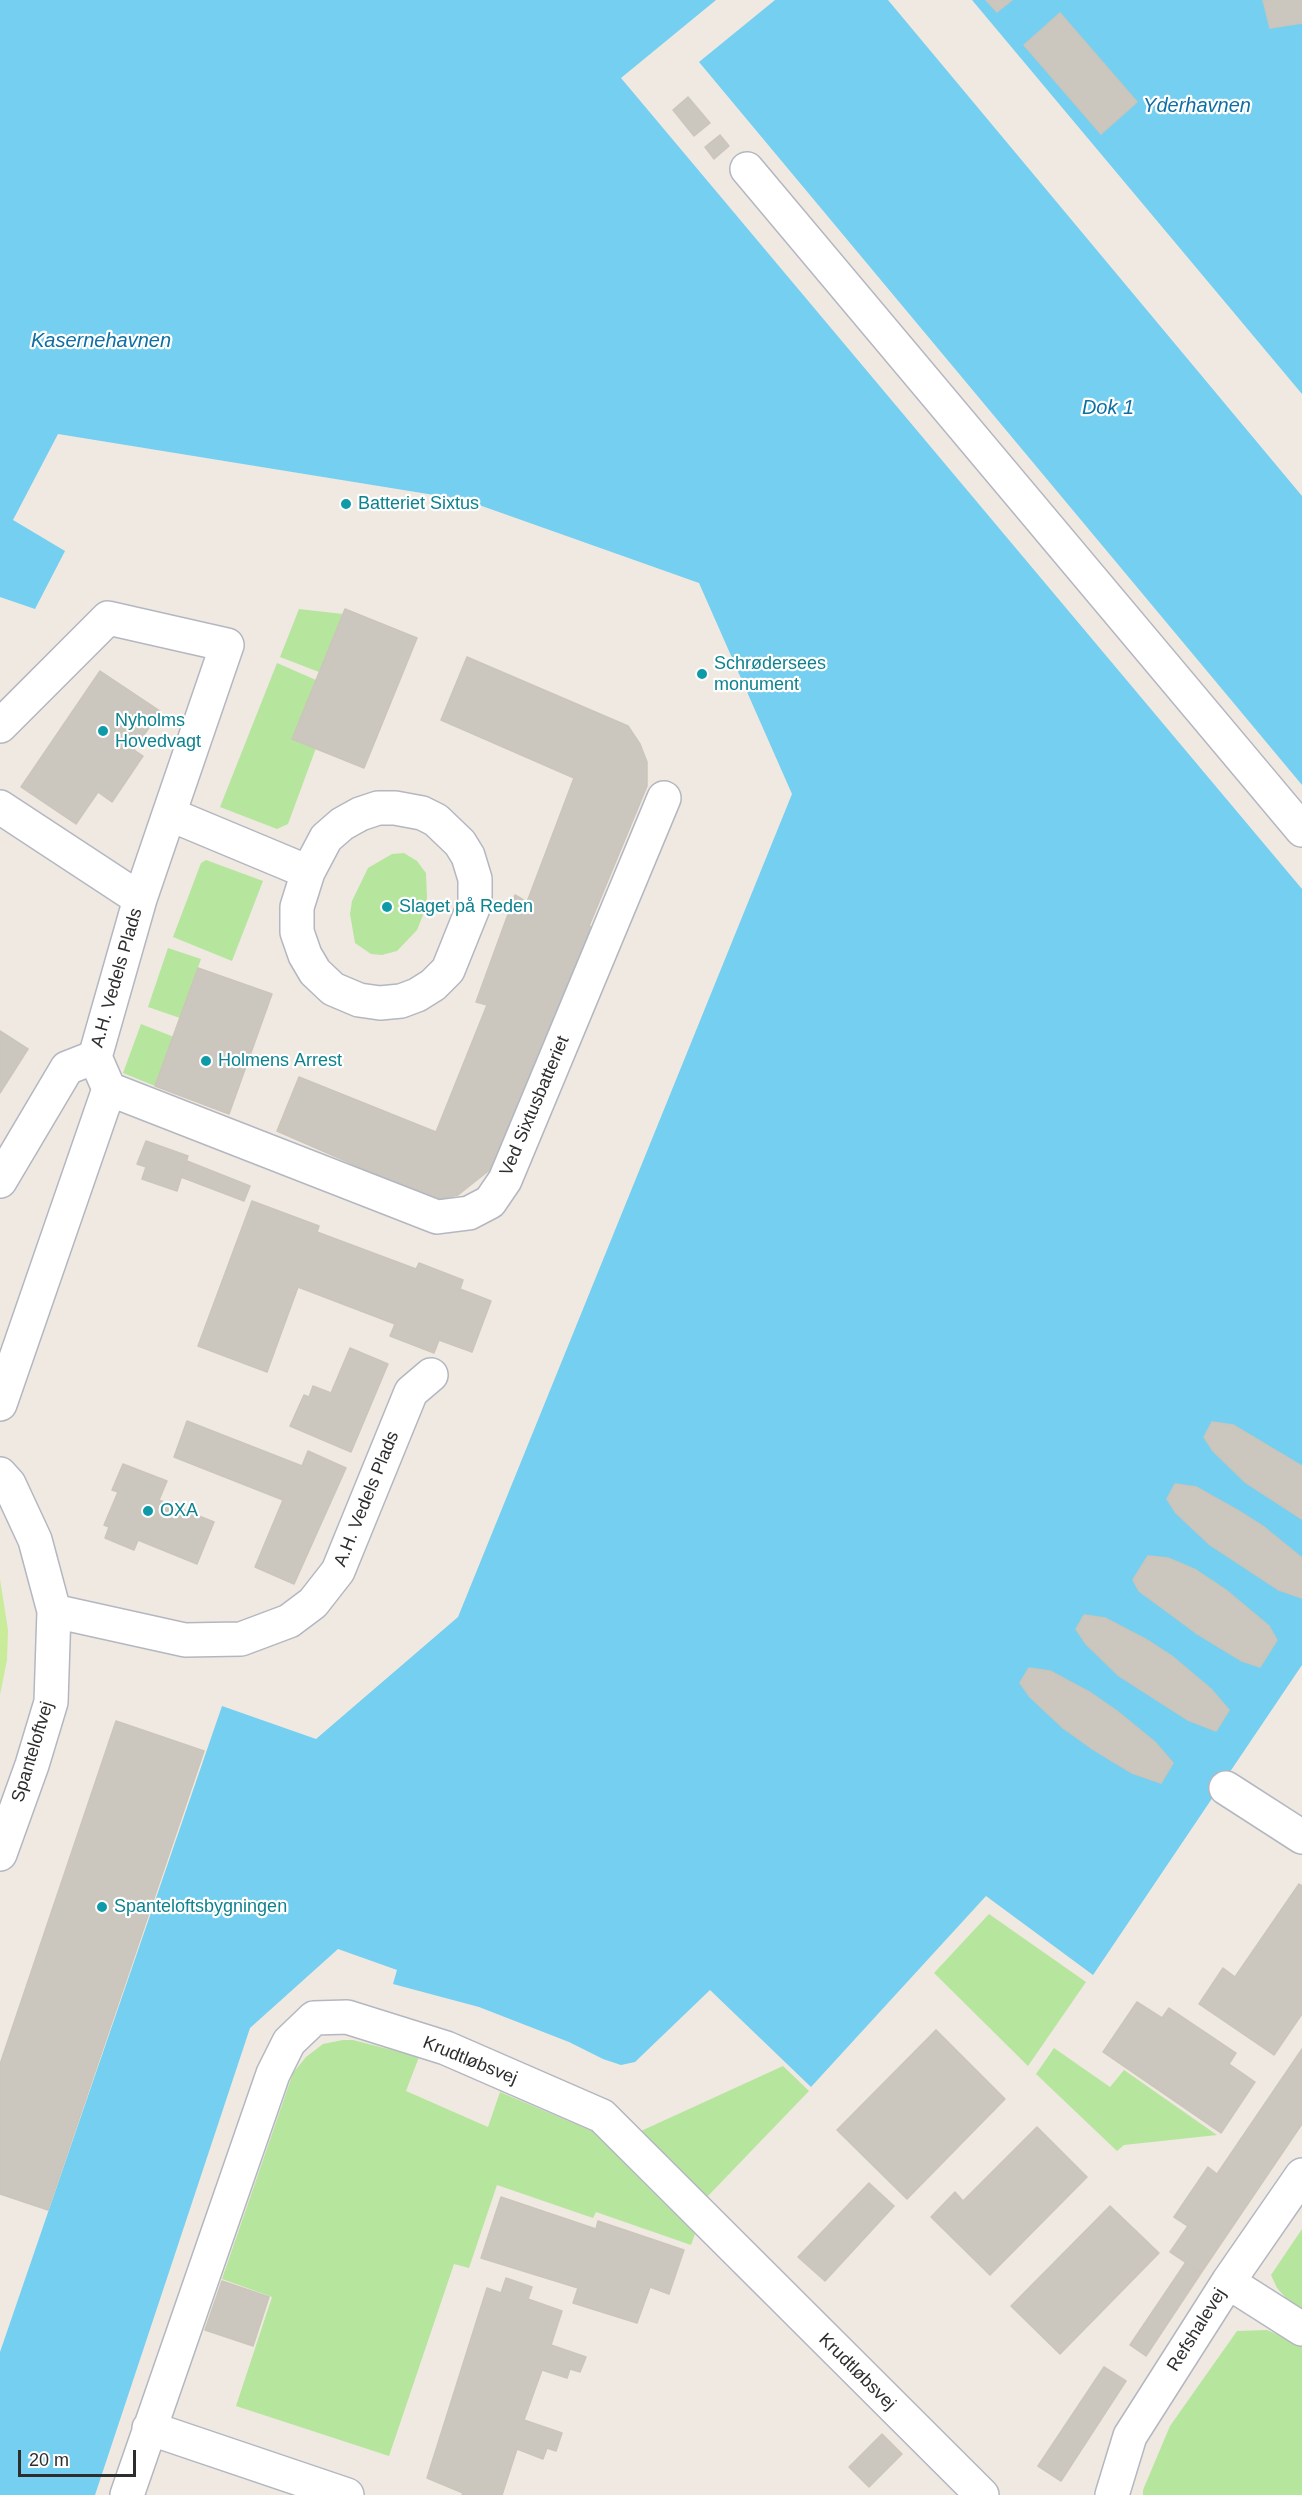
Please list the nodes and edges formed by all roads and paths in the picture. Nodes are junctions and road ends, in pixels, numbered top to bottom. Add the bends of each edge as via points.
1 (747, 169) dead end
2 (0, 726) edge
3 (664, 798) dead end
4 (0, 807) edge
5 (169, 814) junction
6 (1302, 830) edge
7 (308, 872) junction
8 (140, 899) junction
9 (95, 1057) junction
10 (109, 1089) junction
11 (0, 1181) edge
12 (431, 1375) dead end
13 (0, 1404) edge
14 (0, 1474) edge
15 (54, 1611) junction
16 (1226, 1788) dead end
17 (1302, 1837) edge
18 (0, 1854) edge
19 (1302, 2175) edge
20 (1228, 2282) junction
21 (1302, 2329) edge
22 (149, 2428) junction
23 (127, 2495) edge
24 (347, 2495) edge
25 (982, 2495) edge
26 (1112, 2495) edge

1 - 6 street
2 - 5 street, A.H. Vedels Plads via 108,618 227,645
3 - 10 street, Ved Sixtusbatteriet via 505,1180 490,1202 469,1213 437,1217
4 - 8 street, A.H. Vedels Plads
5 - 7 street
5 - 8 street, A.H. Vedels Plads
7 - 7 street via 326,838 360,814 395,808 436,820 460,843 475,879 475,903 448,970 433,985 401,1001 359,1000 333,989 304,955 297,932 297,908
8 - 9 street, A.H. Vedels Plads
9 - 10 street, A.H. Vedels Plads
9 - 11 street, A.H. Vedels Plads via 67,1068
10 - 13 street
12 - 15 street, A.H. Vedels Plads via 411,1392 338,1571 313,1603 289,1621 241,1639 185,1640
14 - 15 street via 9,1484 35,1540
15 - 18 street, Spanteloftvej via 51,1702
16 - 17 street
19 - 20 street, Refshalevej
20 - 21 street
20 - 26 street, Refshalevej via 1130,2436
22 - 23 street, Krudtløbsvej
22 - 24 street
22 - 25 street, Krudtløbsvej via 273,2074 289,2042 314,2018 347,2017 446,2048 602,2116

